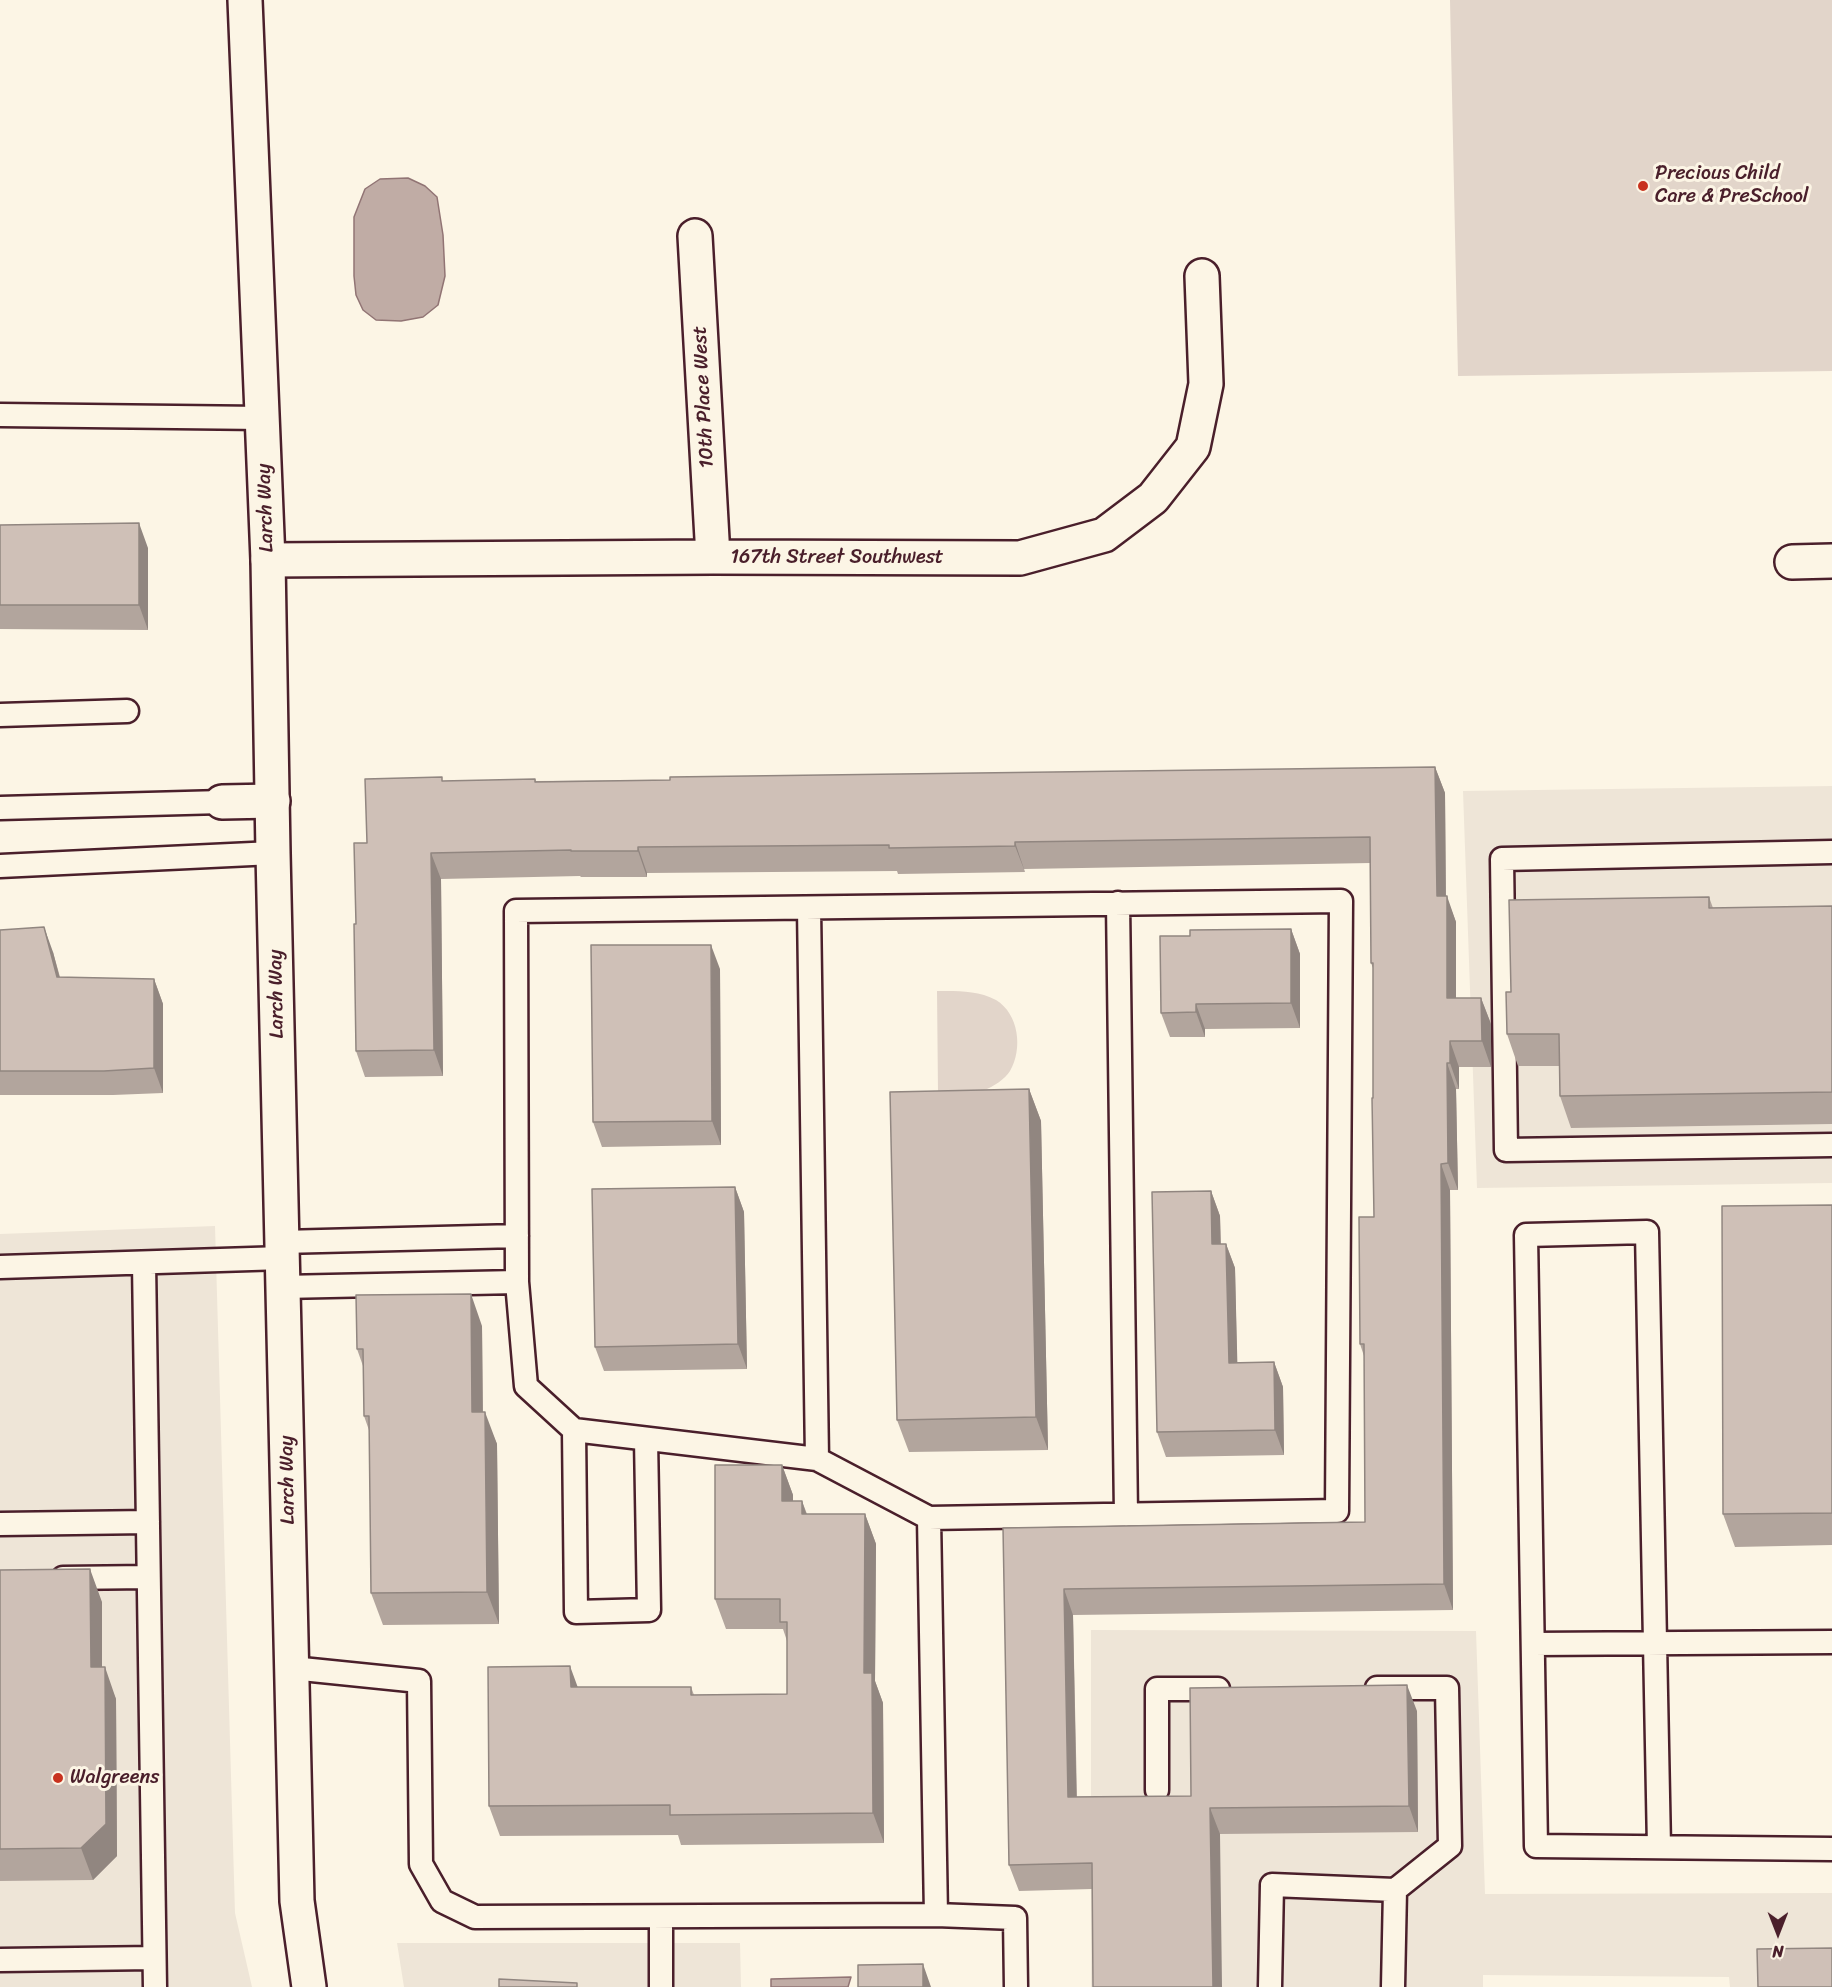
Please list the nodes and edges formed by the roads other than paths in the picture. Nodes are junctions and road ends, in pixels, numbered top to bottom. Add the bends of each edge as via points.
1 (245, 0) edge
2 (696, 236) dead end
3 (1202, 276) dead end
4 (0, 415) edge
5 (263, 418) junction
6 (712, 557) junction
7 (268, 560) junction
8 (1832, 561) edge
9 (1792, 562) dead end
10 (127, 711) dead end
11 (0, 715) edge
12 (273, 801) junction
13 (222, 802) joint
14 (0, 808) edge
15 (1832, 852) edge
16 (273, 853) junction
17 (0, 866) edge
18 (1118, 903) junction
19 (809, 908) junction
20 (1832, 1145) edge
21 (517, 1236) junction
22 (283, 1262) junction
23 (144, 1263) junction
24 (0, 1267) edge
25 (517, 1282) junction
26 (574, 1430) junction
27 (646, 1439) junction
28 (817, 1459) junction
29 (1126, 1515) junction
30 (929, 1518) junction
31 (148, 1522) junction
32 (0, 1524) edge
33 (148, 1577) junction
34 (44, 1578) edge
35 (1832, 1642) edge
36 (1533, 1644) junction
37 (1655, 1644) junction
38 (292, 1668) junction
39 (1354, 1688) edge
40 (1238, 1689) edge
41 (1157, 1790) dead end
42 (1659, 1847) junction
43 (1832, 1849) edge
44 (1395, 1890) junction
45 (936, 1915) junction
46 (661, 1917) junction
47 (154, 1958) junction
48 (0, 1960) edge
49 (155, 1987) edge
50 (309, 1987) edge
51 (661, 1987) edge
52 (1016, 1987) edge
53 (1270, 1987) edge
54 (1393, 1987) edge

1 - 5 main road, Larch Way
2 - 6 main road, 10th Place West
3 - 6 main road, 167th Street Southwest via 1206,384 1193,447 1153,498 1104,535 1020,558
4 - 5 lane
5 - 7 main road, Larch Way
6 - 7 main road, 167th Street Southwest
7 - 12 main road, Larch Way
8 - 9 main road
10 - 11 lane
12 - 13 main road
12 - 16 main road, Larch Way
13 - 14 lane
15 - 20 lane via 1502,859 1506,1150
16 - 17 lane
16 - 22 main road, Larch Way
18 - 19 lane
18 - 29 lane
18 - 29 lane via 1341,901 1337,1511
19 - 21 lane via 516,911
19 - 28 lane
21 - 22 lane
21 - 25 lane
22 - 23 lane
22 - 25 lane
22 - 38 main road, Larch Way
23 - 24 lane
23 - 31 lane
25 - 26 lane via 526,1386
26 - 27 lane
26 - 27 lane via 576,1612 649,1610
27 - 28 lane
28 - 30 lane
29 - 30 lane
30 - 45 lane
31 - 32 lane
31 - 33 lane
33 - 34 lane
33 - 47 lane
35 - 37 lane
36 - 37 lane
36 - 37 lane via 1526,1235 1647,1232
36 - 42 lane via 1536,1846
37 - 42 lane
38 - 46 lane via 419,1681 421,1864 442,1901 475,1917
38 - 50 main road, Larch Way via 297,1901
39 - 44 lane via 1447,1688 1450,1846
40 - 41 lane via 1157,1689
42 - 43 lane
44 - 53 lane via 1272,1885
44 - 54 lane
45 - 46 lane
45 - 52 lane via 1015,1918
46 - 51 lane
47 - 48 lane
47 - 49 lane

